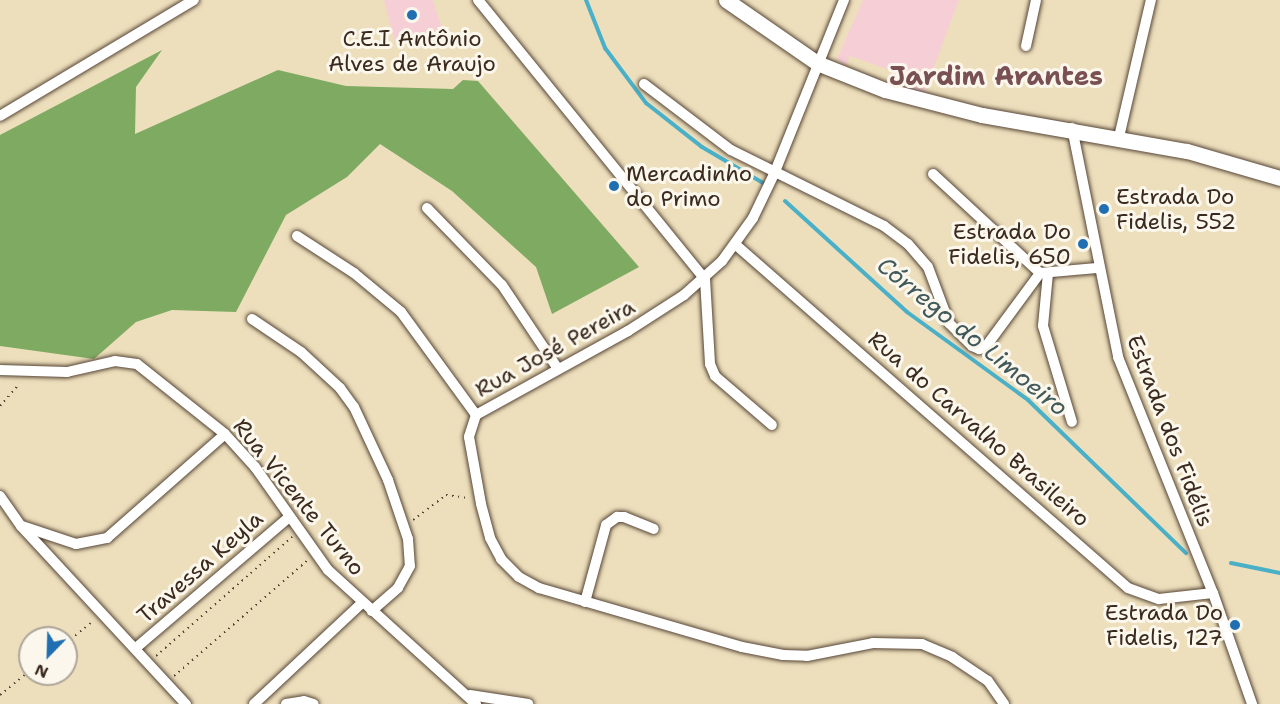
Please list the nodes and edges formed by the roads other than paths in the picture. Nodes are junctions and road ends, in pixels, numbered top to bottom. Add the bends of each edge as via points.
1 (478, 0) edge
2 (726, 0) edge
3 (844, 0) edge
4 (1036, 0) edge
5 (1151, 0) edge
6 (190, 1) edge
7 (1026, 46) dead end
8 (817, 63) junction
9 (644, 84) dead end
10 (0, 116) edge
11 (1072, 128) junction
12 (1119, 137) junction
13 (933, 174) dead end
14 (772, 176) junction
15 (1280, 178) edge
16 (427, 208) dead end
17 (297, 236) dead end
18 (736, 245) junction
19 (1097, 268) junction
20 (1044, 273) junction
21 (705, 279) junction
22 (252, 319) dead end
23 (558, 369) junction
24 (0, 370) edge
25 (476, 415) junction
26 (1072, 422) dead end
27 (772, 425) dead end
28 (225, 434) junction
29 (0, 496) edge
30 (289, 517) junction
31 (21, 526) junction
32 (654, 530) dead end
33 (1213, 593) junction
34 (585, 602) junction
35 (362, 603) junction
36 (372, 612) junction
37 (137, 647) junction
38 (473, 699) edge
39 (186, 704) edge
40 (254, 704) edge
41 (286, 704) edge
42 (314, 704) edge
43 (528, 704) edge
44 (1004, 704) edge
45 (1252, 704) edge

1 - 21 street
2 - 8 street
3 - 8 street, Rua José Pereira
4 - 7 street
5 - 12 street
6 - 10 street
8 - 11 street via 935,105
8 - 14 street, Rua José Pereira
9 - 14 street via 706,135
11 - 12 street
11 - 19 street, Estrada dos Fidélis
12 - 15 street via 1247,166
13 - 20 street
14 - 18 street, Rua José Pereira
14 - 20 street via 884,226 908,244 928,267 949,323 979,349 987,345
16 - 23 street via 502,285
17 - 25 street via 354,273 401,312
18 - 21 street, Rua José Pereira
18 - 33 street, Rua do Carvalho Brasileiro via 1128,588 1159,599
19 - 20 street
19 - 33 street, Estrada dos Fidélis via 1128,388
20 - 26 street via 1043,326
21 - 23 street, Rua José Pereira via 628,331
21 - 27 street via 710,364 715,376
22 - 36 street via 301,352 354,407 404,527 408,574
23 - 25 street, Rua José Pereira
24 - 28 street, Rua Vicente Turno via 67,372 127,361 137,364
25 - 34 street, Rua José Pereira via 469,437 481,504 490,538 501,559 519,577
28 - 30 street, Rua Vicente Turno via 255,467
28 - 31 street via 107,538 76,544
29 - 31 street
30 - 35 street, Rua Vicente Turno via 315,554
30 - 37 street, Travessa Keyla
31 - 37 street
32 - 34 street via 624,517 616,517 606,525
33 - 45 street, Estrada dos Fidélis
34 - 44 street, Rua José Pereira via 783,655 807,656 889,642 922,644 952,657 988,681
35 - 36 street, Rua Vicente Turno
35 - 40 street
36 - 38 street, Rua Vicente Turno
37 - 39 street
38 - 43 street
41 - 42 street via 304,700

